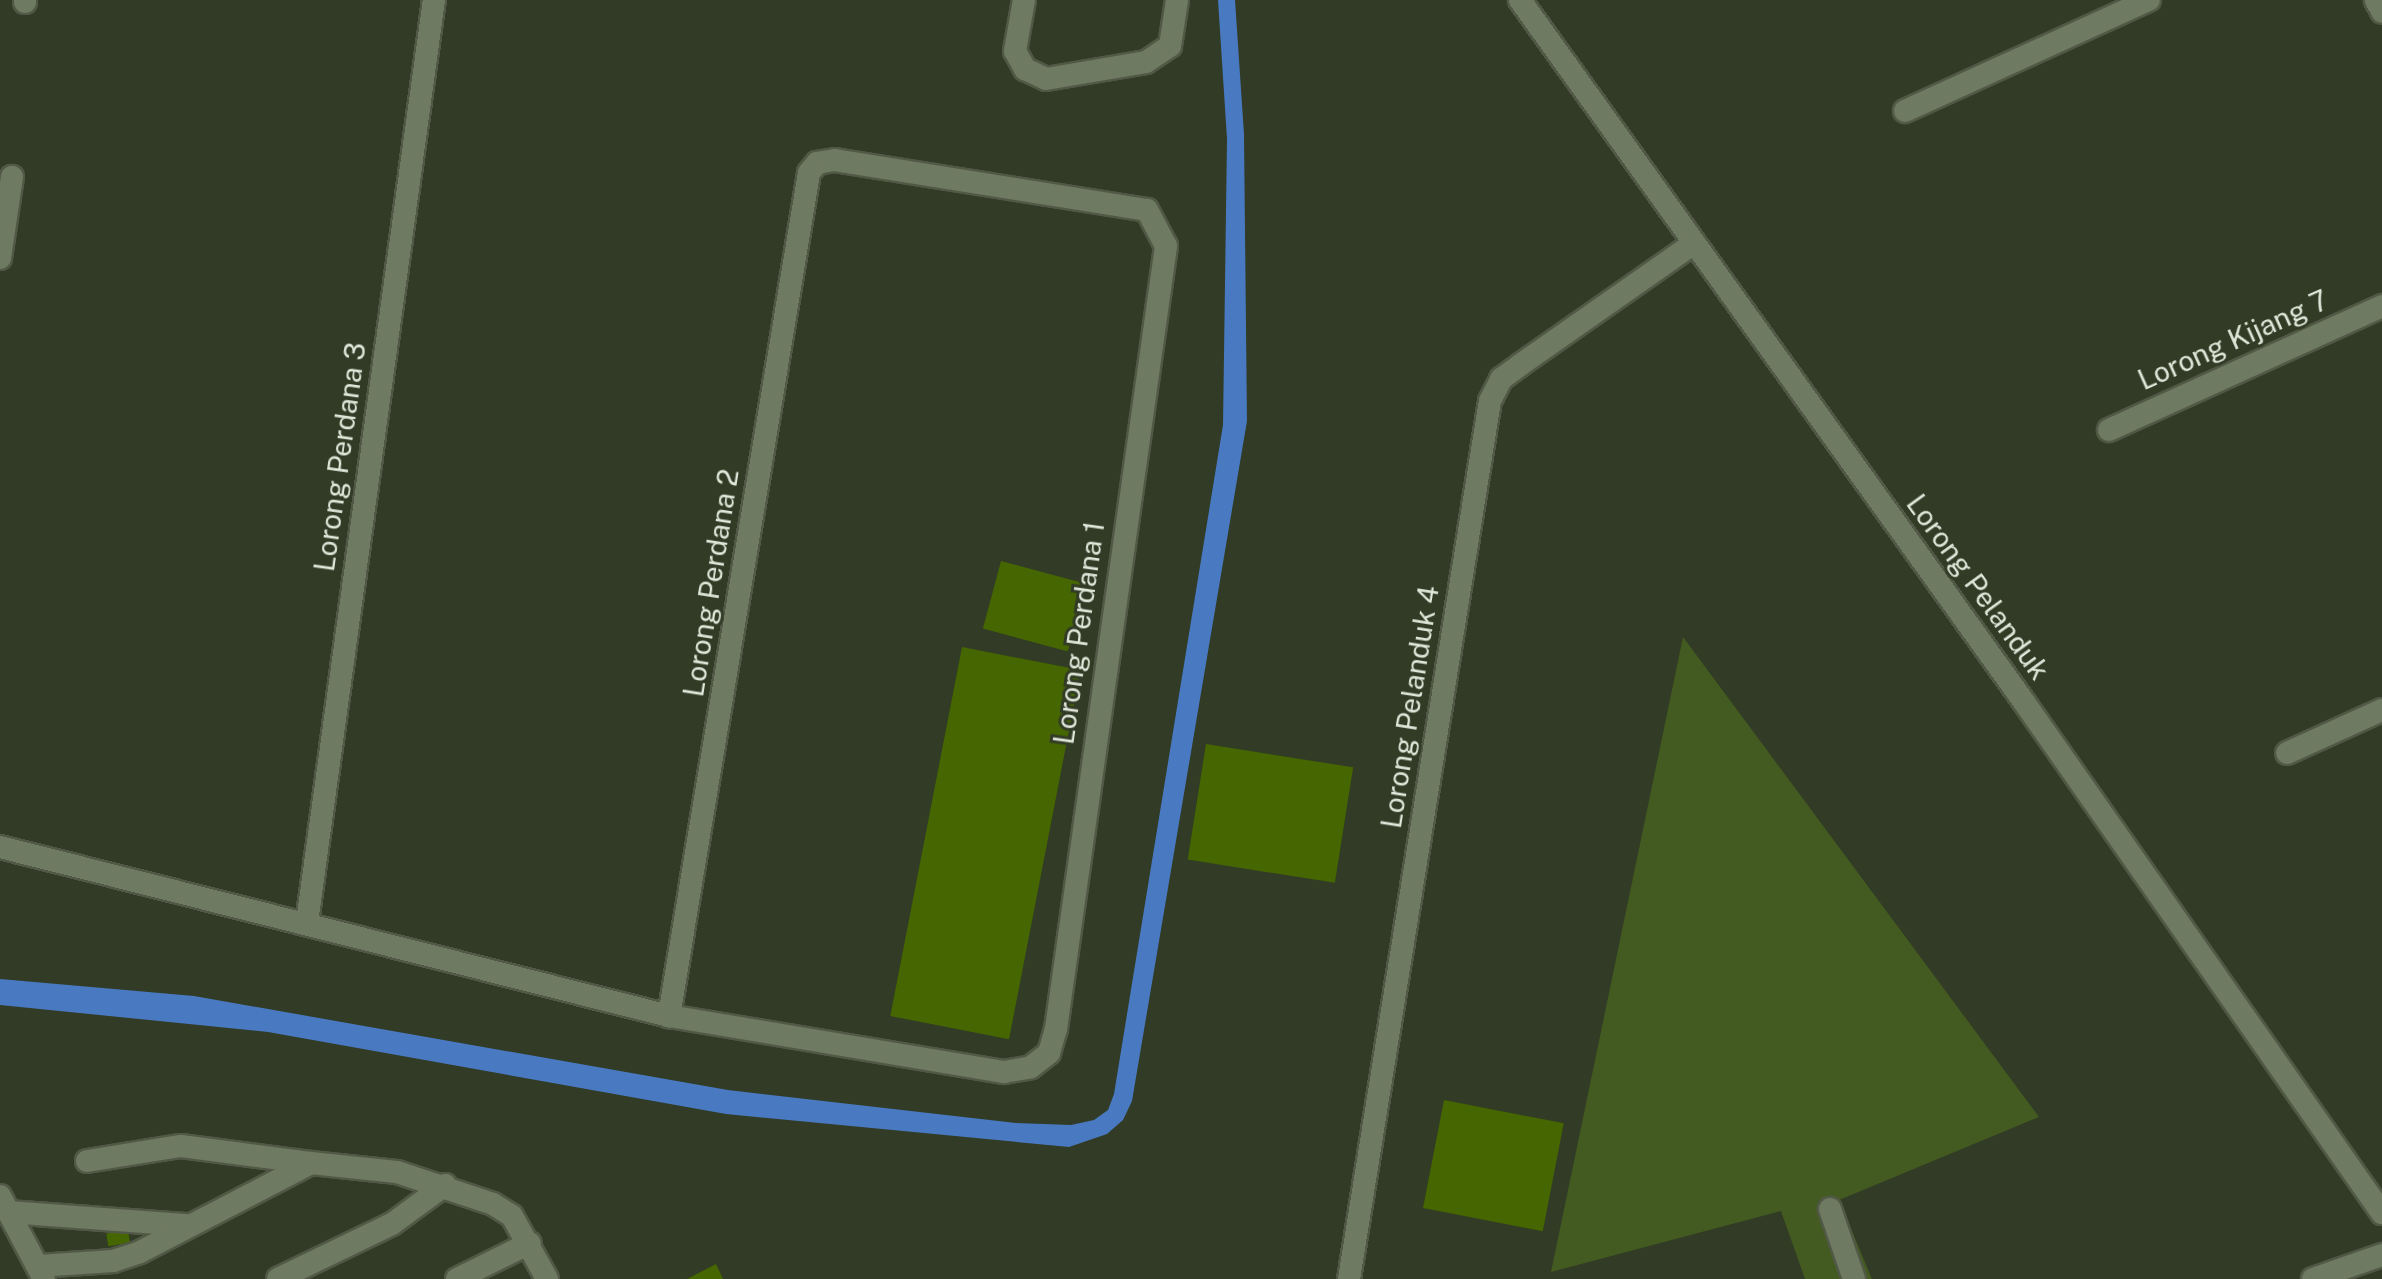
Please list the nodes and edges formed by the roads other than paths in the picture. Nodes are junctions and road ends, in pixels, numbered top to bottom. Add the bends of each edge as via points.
1 (434, 0) edge
2 (1024, 0) edge
3 (1177, 0) edge
4 (1520, 0) edge
5 (2149, 0) edge
6 (2376, 0) edge
7 (2382, 12) edge
8 (1905, 111) dead end
9 (12, 177) dead end
10 (1693, 244) junction
11 (1166, 246) joint
12 (0, 258) edge
13 (2382, 306) edge
14 (2109, 430) dead end
15 (2382, 710) edge
16 (2287, 753) dead end
17 (0, 847) edge
18 (307, 922) junction
19 (669, 1016) junction
20 (87, 1161) dead end
21 (311, 1163) junction
22 (445, 1185) junction
23 (4, 1204) edge
24 (1830, 1209) dead end
25 (2382, 1213) edge
26 (185, 1225) junction
27 (530, 1243) junction
28 (2382, 1255) edge
29 (41, 1272) edge
30 (278, 1279) edge
31 (457, 1279) edge
32 (547, 1279) edge
33 (1349, 1279) edge
34 (1854, 1279) edge
35 (2313, 1279) edge

1 - 18 street, Lorong Perdana 3
2 - 3 street via 1015,51 1025,69 1046,79 1146,62 1170,46
4 - 10 street, Lorong Pelanduk
5 - 8 street
6 - 7 street
9 - 12 street
10 - 25 street, Lorong Pelanduk via 2024,702
10 - 33 street, Lorong Pelanduk 4 via 1501,379 1490,401
11 - 19 street, Lorong Perdana 1 via 1049,1053 1031,1067 1004,1072
11 - 19 street, Lorong Perdana 2 via 1147,210 835,160 817,163 809,173
13 - 14 street, Lorong Kijang 7
15 - 16 street
17 - 18 street
18 - 19 street
20 - 21 street via 181,1146
21 - 22 street via 397,1172
21 - 26 street
22 - 27 street via 512,1216
22 - 30 street via 392,1224
23 - 26 street
23 - 29 street
24 - 34 street
26 - 29 street via 140,1252 113,1261
27 - 31 street
27 - 32 street
28 - 35 street

